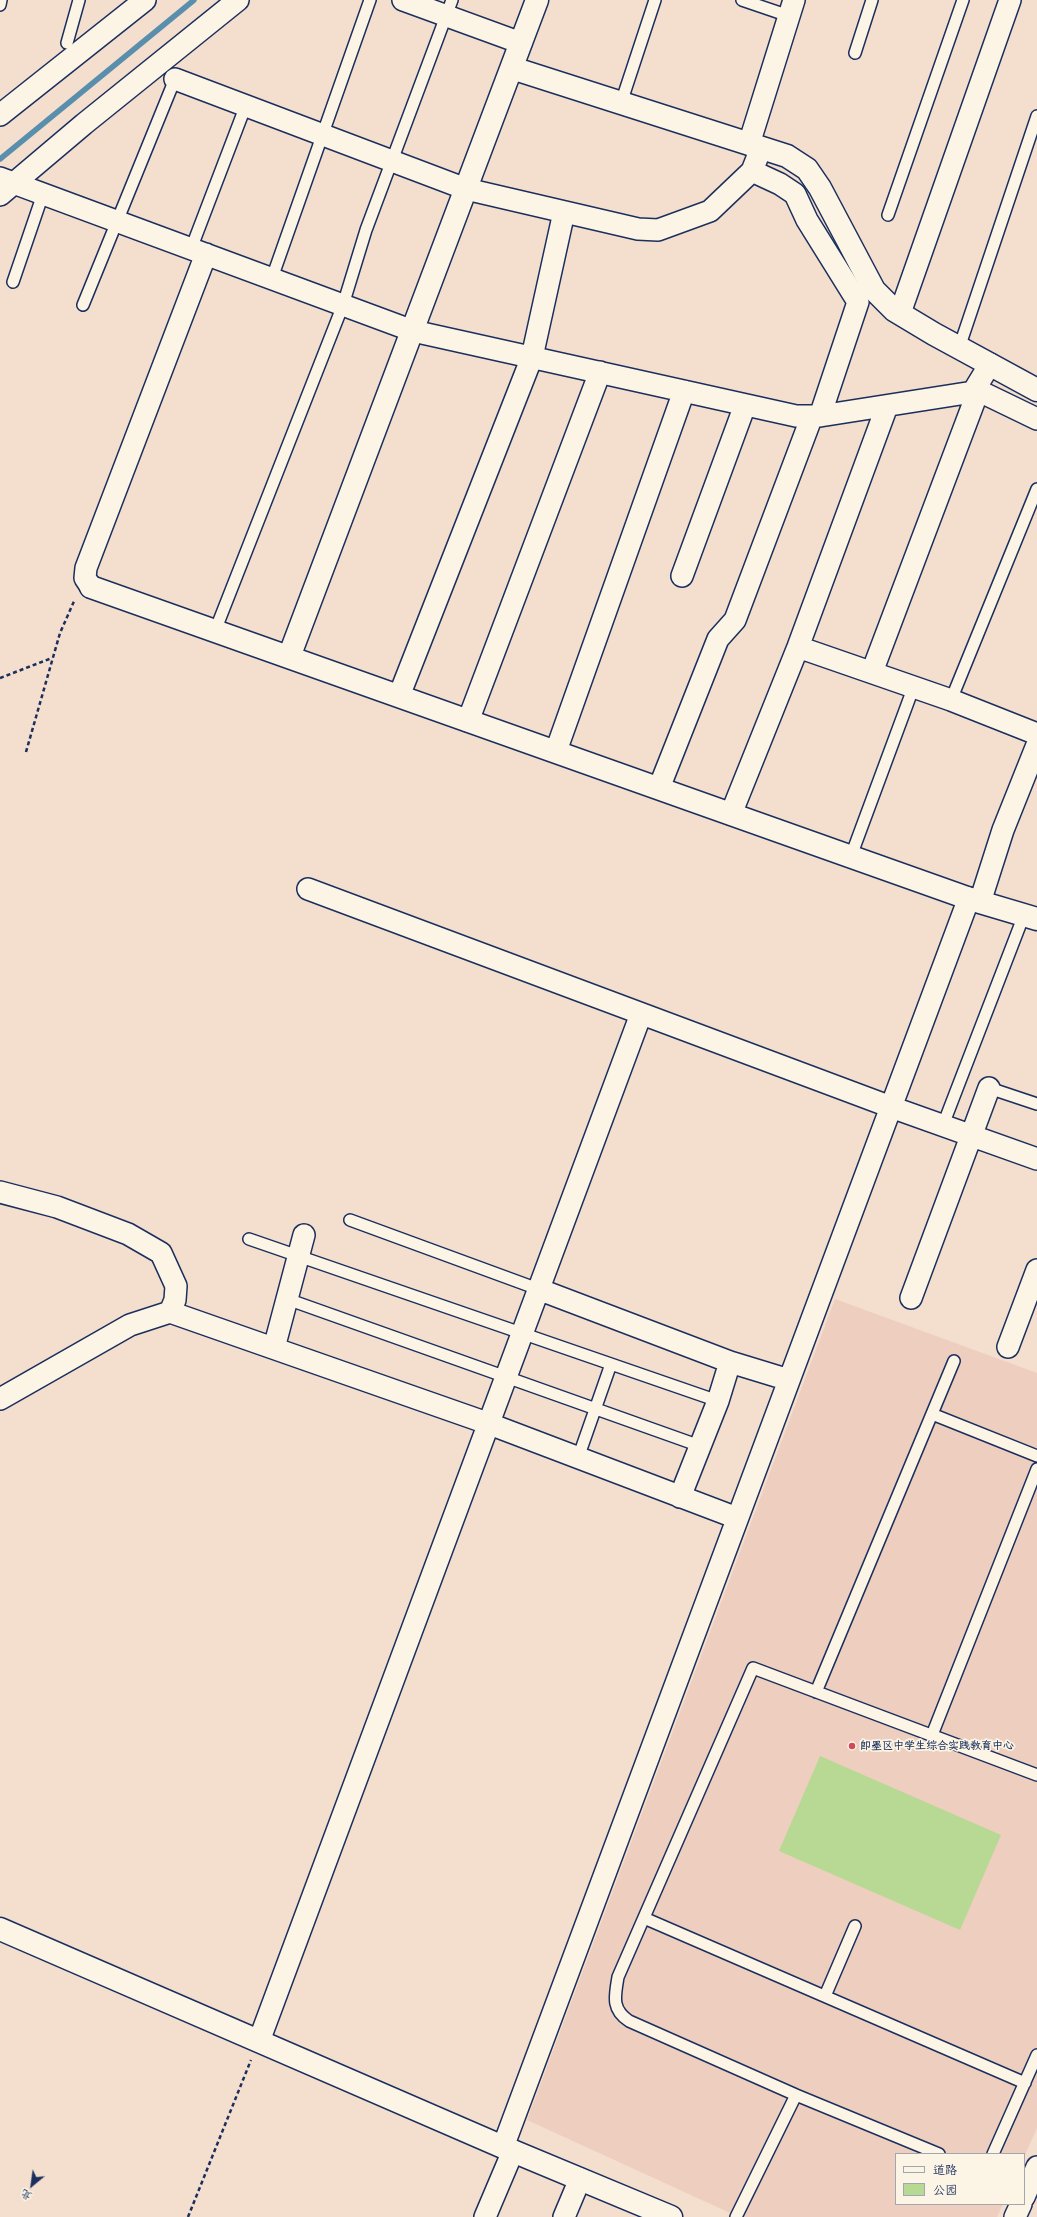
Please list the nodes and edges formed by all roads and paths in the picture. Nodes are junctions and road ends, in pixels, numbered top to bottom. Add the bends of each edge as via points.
1 (1, 0) edge
2 (80, 0) edge
3 (145, 0) edge
4 (238, 0) edge
5 (370, 0) edge
6 (403, 0) edge
7 (537, 0) edge
8 (655, 0) edge
9 (742, 0) edge
10 (872, 0) edge
11 (963, 0) edge
12 (1010, 0) edge
13 (0, 5) edge
14 (449, 8) edge
15 (791, 8) edge
16 (66, 43) dead end
17 (521, 43) junction
18 (855, 53) dead end
19 (512, 68) junction
20 (175, 79) joint
21 (621, 103) junction
22 (246, 105) junction
23 (0, 115) edge
24 (1037, 116) edge
25 (322, 135) junction
26 (755, 146) junction
27 (392, 161) junction
28 (752, 171) junction
29 (6, 184) edge
30 (466, 189) junction
31 (43, 194) junction
32 (564, 212) junction
33 (888, 215) dead end
34 (117, 222) junction
35 (199, 252) junction
36 (272, 278) junction
37 (12, 282) dead end
38 (83, 305) dead end
39 (343, 305) junction
40 (900, 313) junction
41 (412, 331) junction
42 (959, 348) junction
43 (532, 357) junction
44 (600, 372) junction
45 (980, 381) junction
46 (1037, 390) edge
47 (684, 391) junction
48 (745, 405) junction
49 (887, 406) junction
50 (816, 416) junction
51 (1037, 419) edge
52 (1037, 489) edge
53 (682, 576) dead end
54 (91, 587) junction
55 (215, 630) junction
56 (798, 647) junction
57 (289, 657) junction
58 (53, 658) junction
59 (872, 672) junction
60 (0, 678) edge
61 (914, 686) junction
62 (399, 696) junction
63 (951, 700) junction
64 (468, 721) junction
65 (1037, 734) edge
66 (1037, 745) edge
67 (556, 751) junction
68 (26, 752) dead end
69 (659, 788) junction
70 (731, 814) junction
71 (851, 856) junction
72 (308, 889) dead end
73 (974, 900) junction
74 (1030, 917) edge
75 (641, 1014) junction
76 (989, 1088) joint
77 (1037, 1104) edge
78 (891, 1107) junction
79 (943, 1125) junction
80 (971, 1135) junction
81 (1037, 1159) edge
82 (0, 1192) edge
83 (350, 1220) dead end
84 (304, 1234) dead end
85 (249, 1239) dead end
86 (298, 1256) junction
87 (1037, 1270) edge
88 (538, 1289) junction
89 (911, 1298) dead end
90 (287, 1300) junction
91 (170, 1312) junction
92 (521, 1332) junction
93 (1008, 1347) dead end
94 (274, 1348) junction
95 (954, 1361) dead end
96 (730, 1362) junction
97 (612, 1364) junction
98 (505, 1377) junction
99 (789, 1380) junction
100 (0, 1399) edge
101 (718, 1401) junction
102 (596, 1409) junction
103 (932, 1414) junction
104 (487, 1423) junction
105 (700, 1446) junction
106 (1037, 1456) edge
107 (578, 1458) junction
108 (1037, 1469) edge
109 (680, 1497) junction
110 (738, 1518) junction
111 (816, 1692) junction
112 (932, 1735) junction
113 (1037, 1775) edge
114 (644, 1918) junction
115 (855, 1926) dead end
116 (0, 1929) edge
117 (826, 1996) junction
118 (259, 2041) junction
119 (1037, 2055) edge
120 (1025, 2083) junction
121 (796, 2095) junction
122 (508, 2149) junction
123 (937, 2153) edge
124 (993, 2153) edge
125 (1037, 2167) edge
126 (580, 2179) junction
127 (1025, 2195) edge
128 (1021, 2205) edge
129 (188, 2217) edge
130 (485, 2217) edge
131 (564, 2217) edge
132 (671, 2217) edge
133 (736, 2217) edge
134 (1015, 2217) edge

1 - 13 lane
2 - 16 lane
3 - 23 street
4 - 29 street
5 - 25 lane
6 - 14 street
7 - 17 street
8 - 21 lane
9 - 15 lane
10 - 18 lane
11 - 33 lane
12 - 40 street
14 - 17 street
14 - 27 lane
15 - 26 street
17 - 19 street
19 - 21 street
19 - 30 street
20 - 22 street
20 - 34 lane
21 - 26 street
22 - 25 street
22 - 35 lane
24 - 42 lane
25 - 27 street
25 - 36 lane
26 - 28 street
26 - 40 street via 787,156 806,169 820,188 874,290
27 - 30 street
27 - 39 lane via 366,230
28 - 32 street via 710,211 658,230
28 - 50 street via 795,194 807,220 858,302
29 - 31 street
30 - 32 street
30 - 41 street
31 - 34 street
31 - 37 lane
32 - 43 street
34 - 35 street
34 - 38 lane
35 - 36 street
35 - 54 street via 86,568 85,578
36 - 39 street
39 - 41 street
39 - 55 lane
40 - 42 street
41 - 43 street
41 - 57 street
42 - 45 street
43 - 44 street
43 - 62 street
44 - 47 street
44 - 64 street
45 - 46 street
45 - 49 street
45 - 51 street
45 - 59 street
47 - 48 street
47 - 67 street
48 - 50 street via 796,416
48 - 53 street
49 - 50 street
49 - 56 street
50 - 69 street via 735,620 718,639
52 - 63 lane
54 - 55 street
54 - 58 path via 75,600
55 - 57 street
56 - 59 street
56 - 70 street
57 - 62 street
58 - 60 path
58 - 68 path
59 - 61 street
61 - 63 street
61 - 71 lane
62 - 64 street
63 - 65 street
64 - 67 street
66 - 73 street
67 - 69 street
69 - 70 street
70 - 71 street
71 - 73 street
72 - 75 street
73 - 74 street
73 - 78 street
74 - 79 lane
75 - 78 street
75 - 88 street
76 - 77 lane
76 - 80 street
78 - 79 street
78 - 99 street
79 - 80 street
80 - 81 street
80 - 89 street
82 - 91 street via 64,1210 128,1234 160,1253 176,1286 175,1300
83 - 88 lane
84 - 86 street
85 - 86 lane
86 - 90 street
86 - 92 lane
87 - 93 street
88 - 92 street
88 - 96 street
90 - 94 street
90 - 98 lane
91 - 94 street
91 - 100 street via 130,1325
92 - 97 lane
92 - 98 street
94 - 104 street
95 - 103 lane
96 - 99 street
96 - 101 street
97 - 101 lane
97 - 102 lane
98 - 102 lane
98 - 104 street
99 - 110 street
101 - 105 street
102 - 105 lane
102 - 107 lane
103 - 106 lane
103 - 111 lane
104 - 107 street
104 - 118 street
105 - 109 street
107 - 109 street
108 - 112 lane
109 - 110 street
110 - 122 street
111 - 112 lane
111 - 114 lane via 753,1668
112 - 113 lane
114 - 117 lane
114 - 121 lane via 618,1977 615,1999 620,2015
115 - 117 lane
116 - 118 street
117 - 120 lane
118 - 122 street
118 - 129 path
119 - 120 lane
120 - 124 lane
121 - 123 lane
121 - 133 lane
122 - 126 street
122 - 130 street
125 - 127 street
126 - 131 street
126 - 132 street
128 - 134 street

